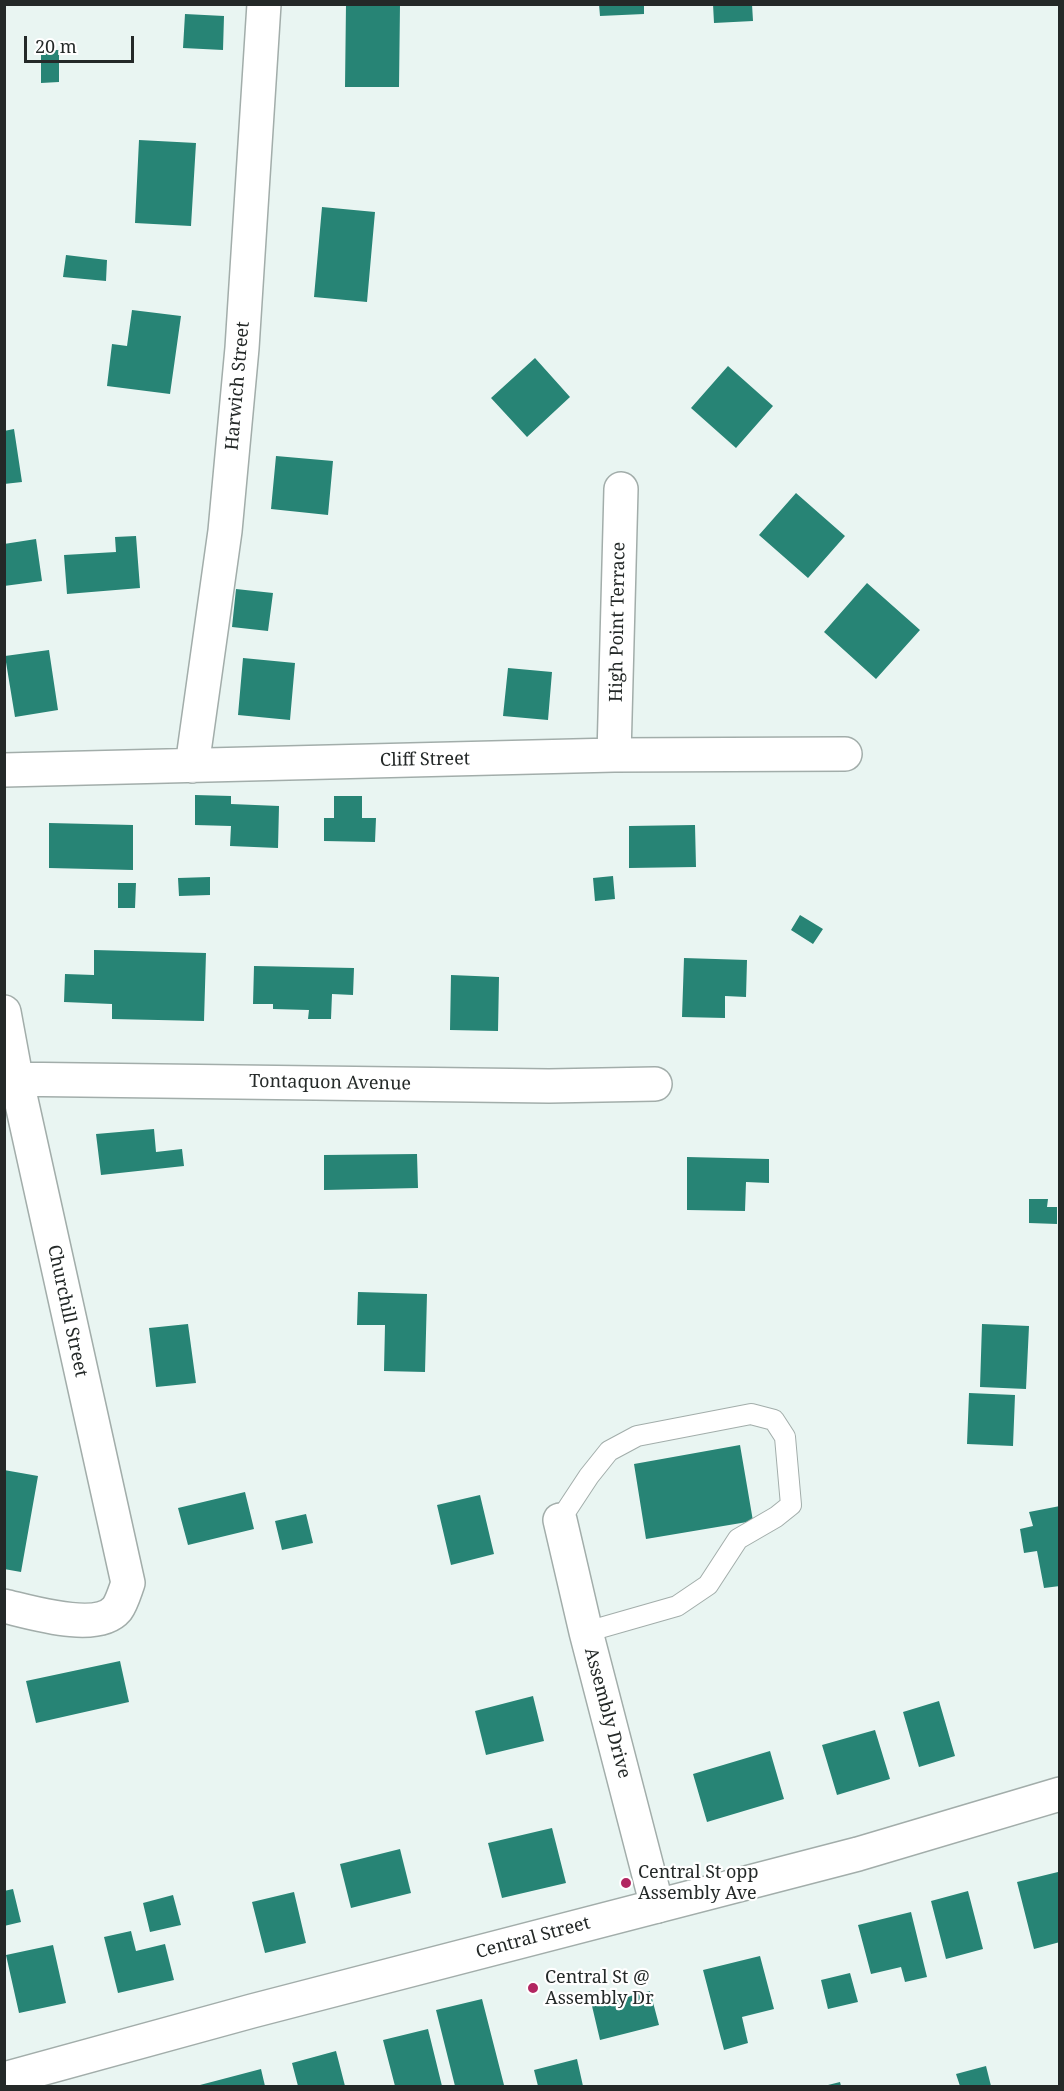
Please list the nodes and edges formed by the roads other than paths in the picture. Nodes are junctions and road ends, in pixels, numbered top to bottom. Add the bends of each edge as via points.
1 (264, 4) edge
2 (621, 489) dead end
3 (845, 754) dead end
4 (614, 755) junction
5 (192, 766) junction
6 (4, 770) edge
7 (4, 1012) edge
8 (10, 1079) edge
9 (655, 1084) dead end
10 (560, 1520) joint
11 (4, 1606) edge
12 (586, 1632) junction
13 (1059, 1794) edge
14 (657, 1906) junction
15 (4, 2079) edge

1 - 5 street, Harwich Street via 235,428 225,531
2 - 4 street, High Point Terrace
3 - 4 street, Cliff Street
4 - 5 street, Cliff Street
5 - 6 street, Cliff Street
7 - 8 street, Churchill Street
8 - 9 street, Tontaquon Avenue
8 - 11 street, Churchill Street via 128,1583 117,1608 90,1620 61,1620
10 - 12 street, Assembly Drive
10 - 12 lane via 609,1451 637,1436 751,1414 774,1420 785,1437 791,1505 738,1539 708,1585 677,1606
12 - 14 street, Assembly Drive
13 - 14 street, Central Street via 858,1854
14 - 15 street, Central Street

